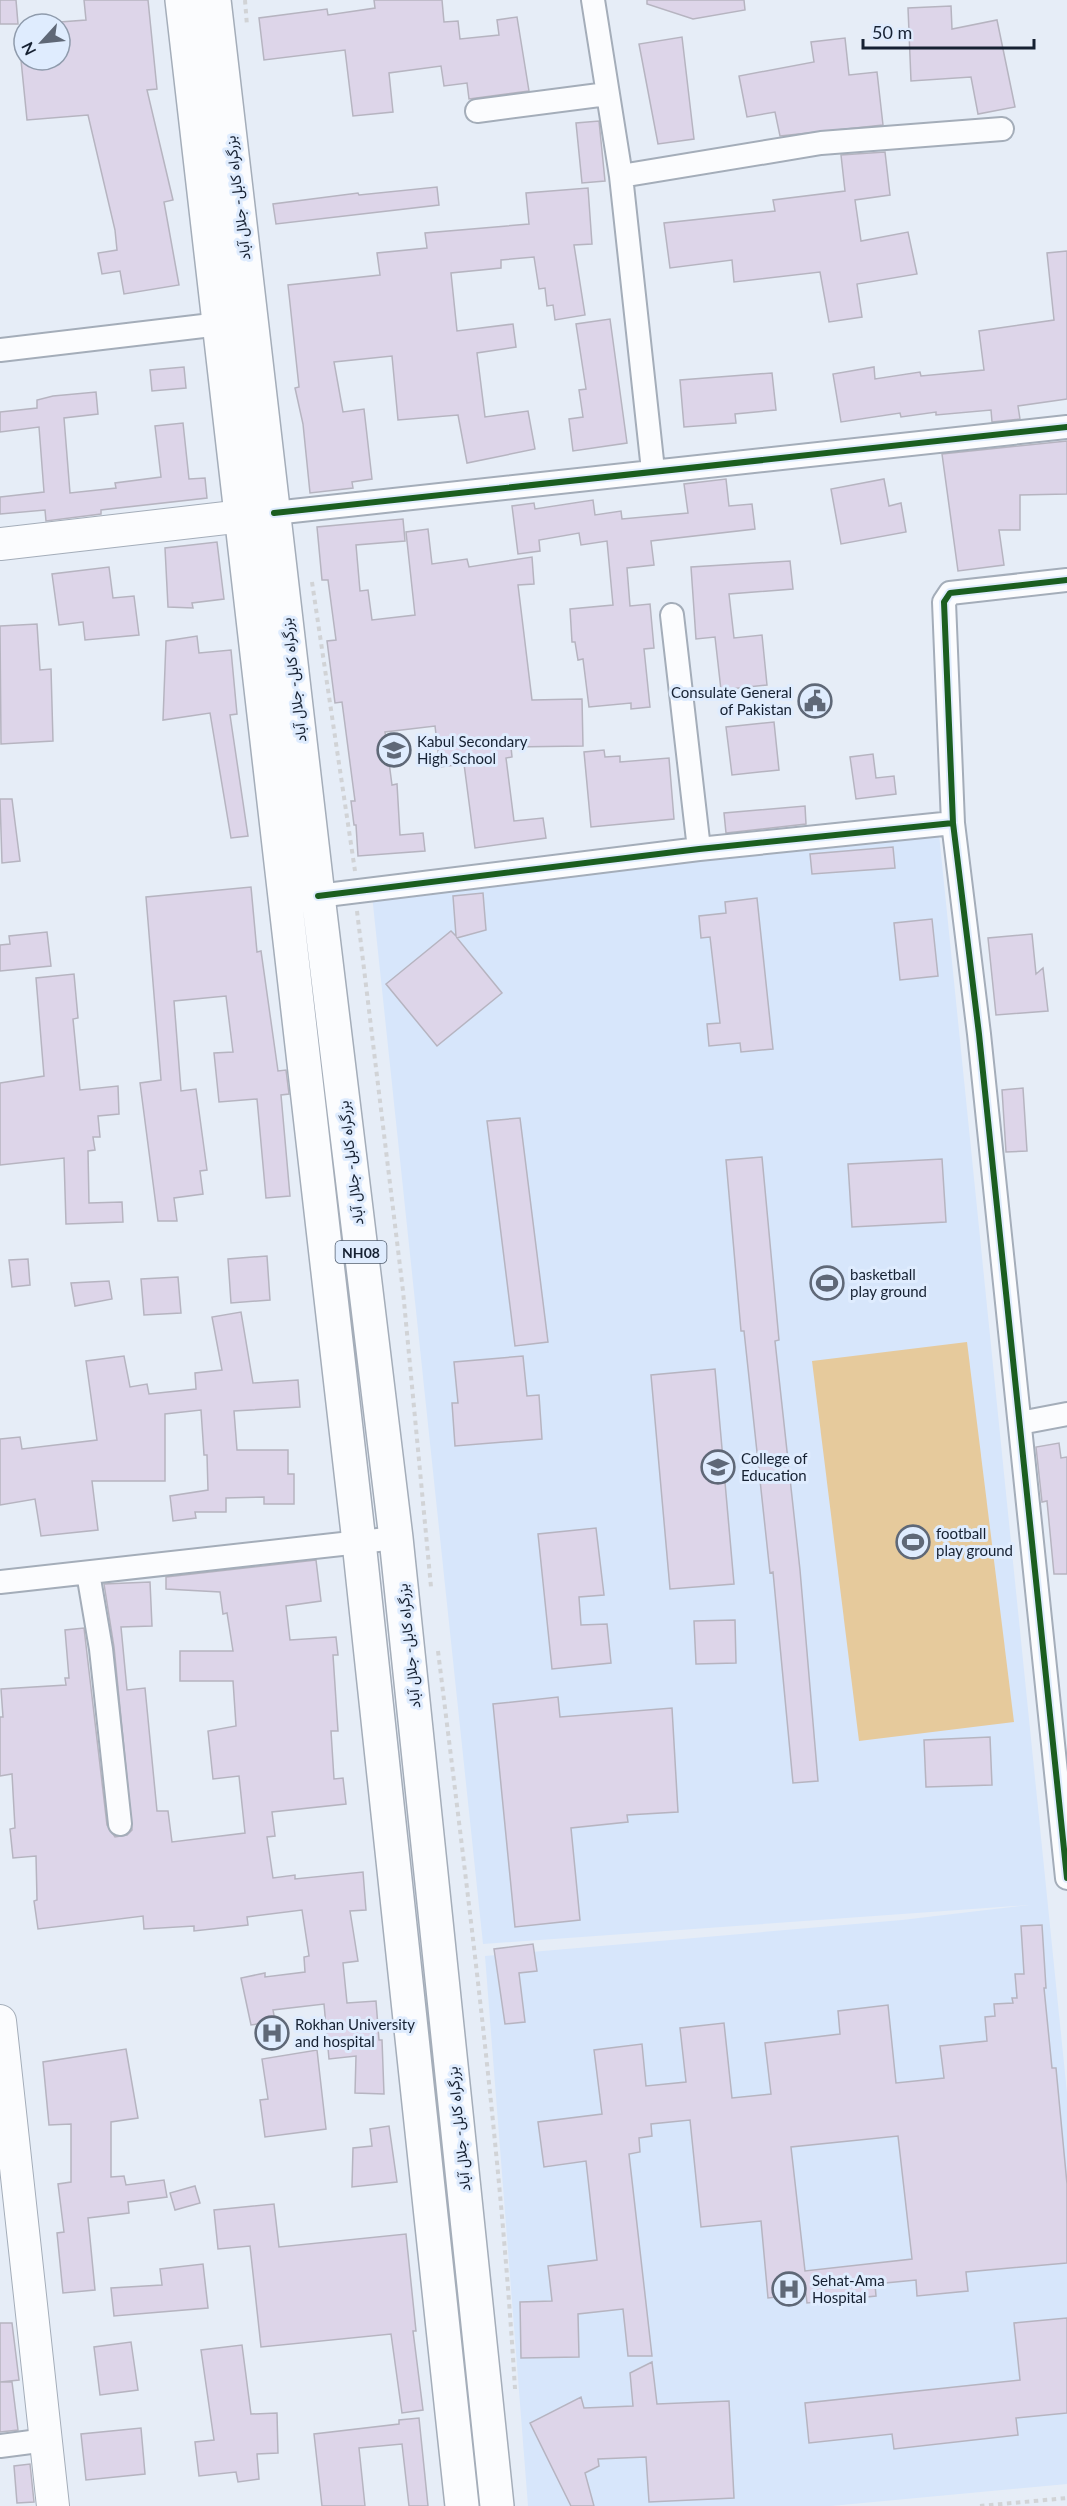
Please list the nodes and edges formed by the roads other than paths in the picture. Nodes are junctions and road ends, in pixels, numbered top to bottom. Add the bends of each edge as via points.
1 (182, 0) edge
2 (214, 0) edge
3 (594, 0) edge
4 (607, 94) junction
5 (477, 111) dead end
6 (1002, 129) dead end
7 (621, 176) junction
8 (220, 324) junction
9 (0, 350) edge
10 (1067, 427) edge
11 (653, 470) junction
12 (258, 514) junction
13 (0, 544) edge
14 (1067, 580) edge
15 (672, 615) dead end
16 (953, 823) junction
17 (699, 849) junction
18 (318, 896) junction
19 (1067, 1414) edge
20 (1020, 1423) junction
21 (396, 1538) junction
22 (359, 1542) junction
23 (88, 1573) junction
24 (0, 1582) edge
25 (1060, 1743) edge
26 (120, 1824) dead end
27 (1067, 1878) edge
28 (0, 2021) edge
29 (46, 2440) junction
30 (0, 2446) edge
31 (53, 2506) edge
32 (462, 2506) edge
33 (497, 2506) edge

1 - 8 highway, بزرگراه کابل- جلال آباد / NH08
2 - 12 highway, بزرگراه کابل- جلال آباد / NH08
3 - 4 street
4 - 5 street
4 - 7 street
6 - 7 street via 821,143
7 - 11 street
8 - 9 street
8 - 12 highway, بزرگراه کابل- جلال آباد / NH08
10 - 11 street
11 - 12 street
12 - 13 street
12 - 18 highway, بزرگراه کابل- جلال آباد / NH08
12 - 22 highway, بزرگراه کابل- جلال آباد / NH08
14 - 16 street via 946,595
15 - 17 street
16 - 17 street
16 - 20 street via 980,1034
17 - 18 street
18 - 21 highway, بزرگراه کابل- جلال آباد / NH08
19 - 20 street
20 - 25 street
21 - 22 street
21 - 33 highway, بزرگراه کابل- جلال آباد / NH08
22 - 23 street
22 - 32 highway, بزرگراه کابل- جلال آباد / NH08
23 - 24 street
23 - 26 street via 101,1649
25 - 27 street
28 - 29 street
29 - 30 street
29 - 31 street

